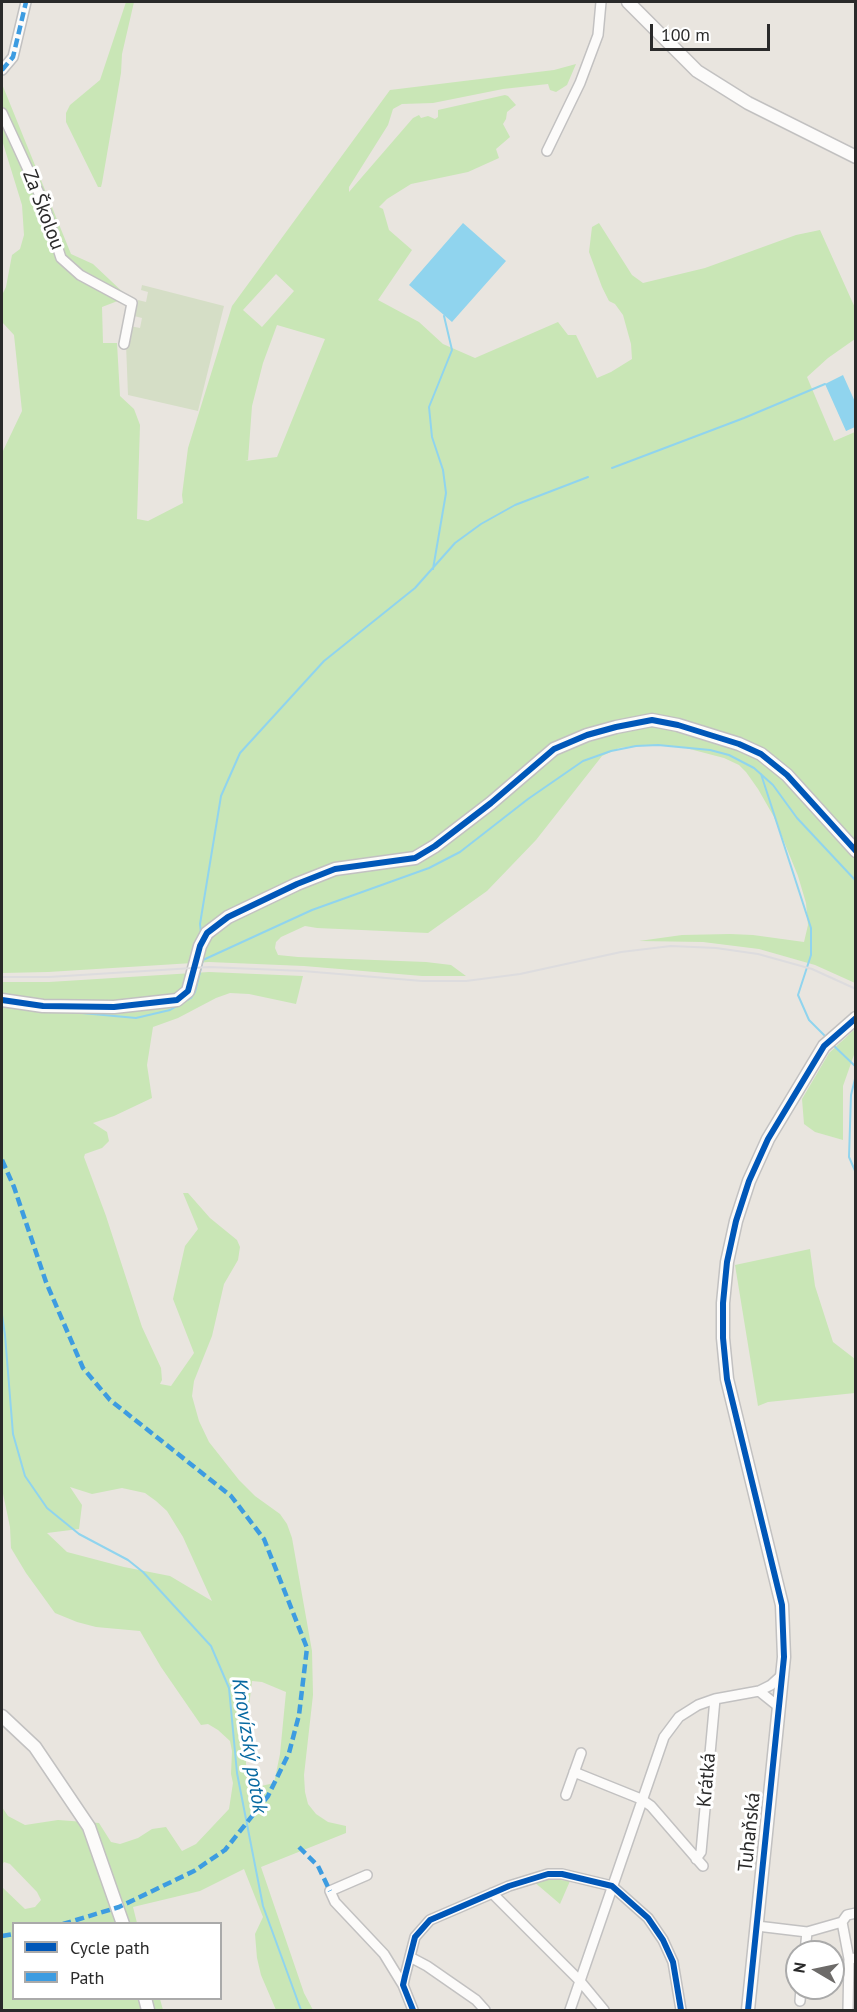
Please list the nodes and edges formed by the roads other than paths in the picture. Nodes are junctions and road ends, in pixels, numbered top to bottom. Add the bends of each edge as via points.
1 (27, 2) edge
2 (601, 2) edge
3 (627, 2) edge
4 (2, 70) edge
5 (2, 112) edge
6 (547, 151) dead end
7 (855, 157) edge
8 (124, 344) dead end
9 (855, 851) edge
10 (2, 1000) edge
11 (855, 1018) edge
12 (782, 1675) junction
13 (759, 1691) junction
14 (715, 1699) junction
15 (779, 1707) junction
16 (2, 1716) edge
17 (581, 1753) dead end
18 (574, 1772) junction
19 (566, 1795) dead end
20 (641, 1799) junction
21 (696, 1858) junction
22 (703, 1866) dead end
23 (367, 1875) dead end
24 (612, 1886) junction
25 (492, 1893) junction
26 (855, 1913) edge
27 (123, 1922) edge
28 (842, 1922) junction
29 (757, 1926) junction
30 (807, 1932) junction
31 (806, 1940) edge
32 (410, 1957) junction
33 (852, 1959) edge
34 (580, 1981) junction
35 (403, 1985) junction
36 (413, 2010) edge
37 (485, 2010) edge
38 (570, 2010) edge
39 (604, 2010) edge
40 (681, 2010) edge
41 (748, 2010) edge
42 (848, 2010) edge

1 - 4 street via 13,57
2 - 6 street via 598,35
3 - 7 street via 697,71 748,103
5 - 8 street, Za Školou via 43,202 61,258 80,275 132,303
9 - 10 street via 787,775 761,754 678,725 652,720 634,723 586,735 554,749 490,803 415,858 335,869 228,917 207,933 188,991 177,1000 114,1007 43,1006
11 - 12 street, Tuhaňská via 824,1046 768,1139 749,1181 727,1262 723,1303 727,1379 782,1605
12 - 13 street
12 - 15 street, Tuhaňská
13 - 14 street
13 - 15 street
14 - 20 street via 687,1711 670,1726
14 - 21 street, Krátká via 701,1852
15 - 29 street, Tuhaňská
16 - 27 street via 34,1748 89,1827
17 - 18 street
18 - 19 street
18 - 20 street
20 - 21 street
20 - 24 street
21 - 22 street
23 - 35 street via 330,1891 335,1902 384,1954
24 - 25 street via 548,1874
24 - 34 street
24 - 40 street via 648,1918 663,1940 673,1962
25 - 32 street via 430,1920 415,1937
25 - 34 street
26 - 28 street via 846,1915
28 - 30 street
28 - 33 street
29 - 30 street
29 - 41 street, Tuhaňská
30 - 31 street
32 - 35 street
32 - 37 street
33 - 42 street
34 - 38 street
34 - 39 street
35 - 36 street

